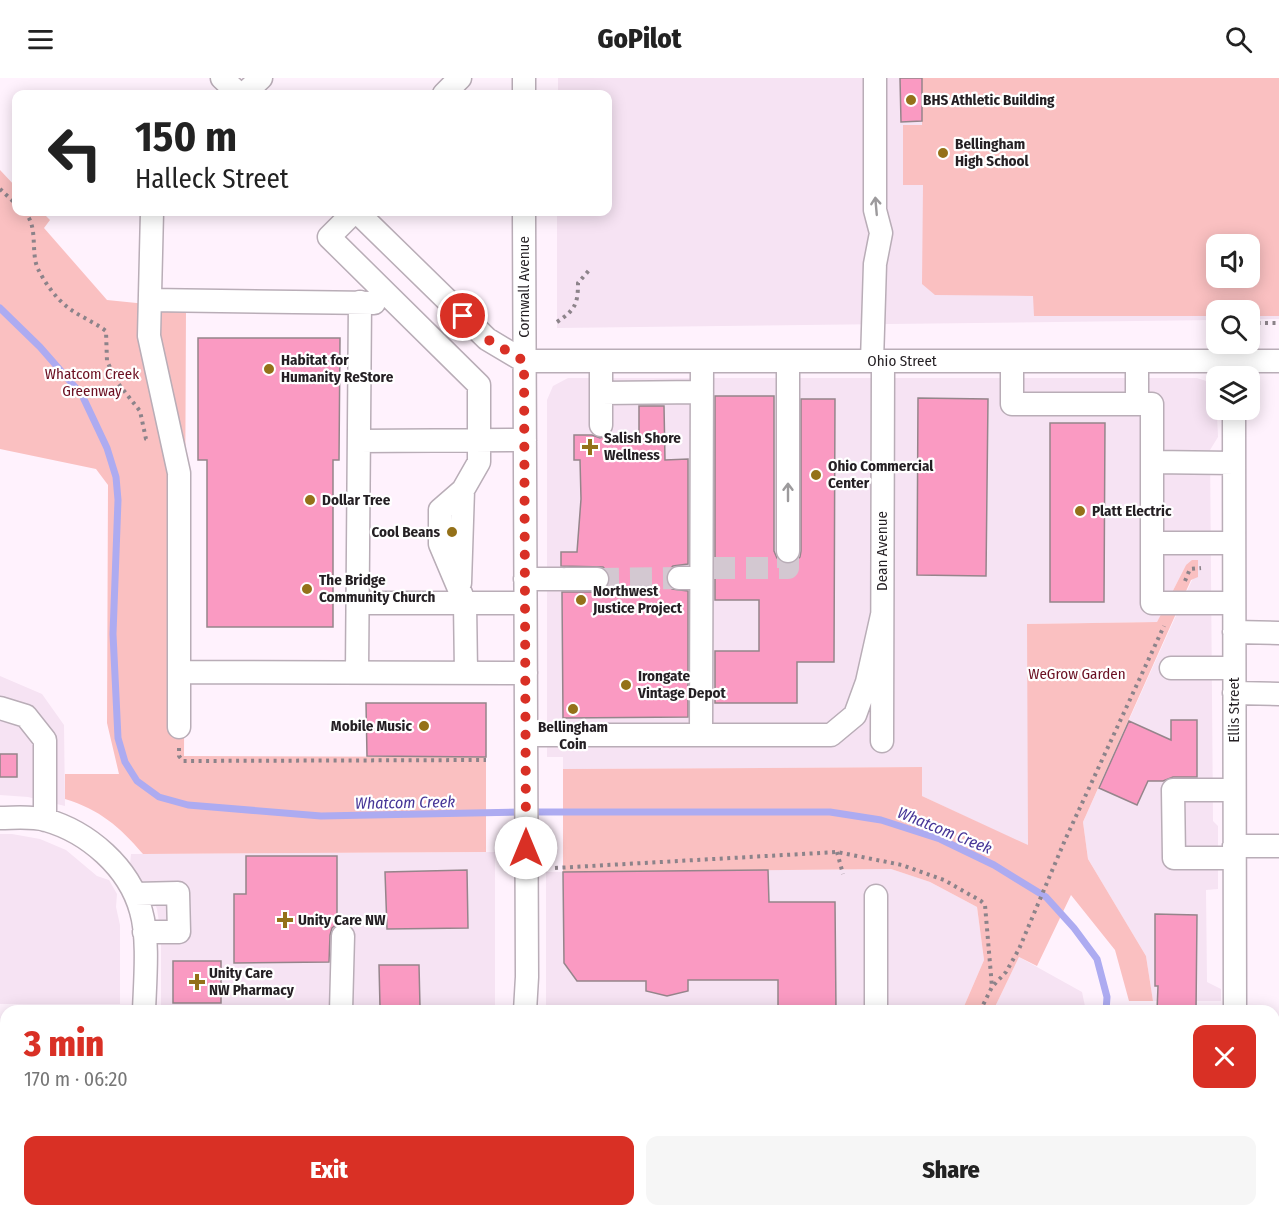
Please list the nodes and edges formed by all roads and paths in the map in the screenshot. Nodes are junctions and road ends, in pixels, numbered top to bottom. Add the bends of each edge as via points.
1 (222, 78) edge
2 (261, 78) edge
3 (460, 78) edge
4 (875, 78) edge
5 (235, 90) edge
6 (248, 90) edge
7 (448, 90) edge
8 (0, 189) edge
9 (12, 200) edge
10 (29, 216) edge
11 (152, 216) edge
12 (352, 216) edge
13 (360, 216) edge
14 (524, 216) edge
15 (591, 268) dead end
16 (150, 300) junction
17 (360, 302) junction
18 (396, 303) junction
19 (557, 322) dead end
20 (1260, 323) edge
21 (1279, 323) edge
22 (524, 361) junction
23 (601, 361) junction
24 (702, 361) junction
25 (788, 361) junction
26 (877, 361) junction
27 (1012, 361) junction
28 (1137, 361) junction
29 (1279, 361) edge
30 (1251, 366) edge
31 (1206, 367) edge
32 (601, 393) junction
33 (702, 393) junction
34 (1137, 404) junction
35 (1234, 420) edge
36 (601, 425) dead end
37 (479, 440) junction
38 (525, 440) junction
39 (359, 441) junction
40 (175, 452) junction
41 (1152, 462) junction
42 (1234, 463) junction
43 (1152, 543) junction
44 (1234, 543) junction
45 (788, 551) tunnel mouth
46 (1201, 568) dead end
47 (705, 571) junction
48 (679, 578) tunnel mouth
49 (525, 579) junction
50 (597, 579) tunnel mouth
51 (462, 597) junction
52 (358, 603) junction
53 (525, 603) junction
54 (1174, 603) junction
55 (1234, 603) junction
56 (882, 615) junction
57 (1234, 632) junction
58 (1279, 633) edge
59 (1171, 668) dead end
60 (1234, 668) junction
61 (179, 672) junction
62 (357, 672) junction
63 (466, 672) junction
64 (526, 673) junction
65 (1234, 693) junction
66 (1279, 694) edge
67 (0, 708) edge
68 (179, 727) dead end
69 (701, 735) junction
70 (882, 741) dead end
71 (526, 746) junction
72 (179, 756) dead end
73 (486, 760) dead end
74 (1234, 790) junction
75 (0, 818) edge
76 (45, 820) junction
77 (1279, 846) edge
78 (837, 852) junction
79 (1234, 852) junction
80 (555, 868) dead end
81 (843, 874) dead end
82 (131, 887) junction
83 (876, 896) dead end
84 (144, 932) junction
85 (343, 936) dead end
86 (992, 987) junction
87 (144, 1005) edge
88 (341, 1005) edge
89 (525, 1005) edge
90 (876, 1005) edge
91 (983, 1005) edge
92 (1235, 1005) edge

1 - 5 street
2 - 6 street
3 - 7 street
26 -> 4 street, Dean Avenue via 875,264 881,233 875,210
8 - 9 path
10 - 40 path via 37,267 69,309 106,331 107,361 117,382 140,411 146,439
11 - 16 street
12 - 18 street via 329,237
13 - 22 street via 487,339
14 - 22 street, Cornwall Avenue
15 - 19 path via 578,283 578,301
16 - 17 street
16 - 40 street via 149,336
17 - 18 street
17 - 39 street
18 - 37 street via 479,386
20 - 21 path
22 - 23 street, Ohio Street
22 - 38 street, Cornwall Avenue
23 - 24 street, Ohio Street
23 - 32 street
24 - 25 street, Ohio Street
24 - 33 street
25 - 26 street, Ohio Street
45 -> 25 street
26 - 27 street, Ohio Street
26 - 56 street, Dean Avenue
27 - 28 street, Ohio Street
27 - 34 street via 1012,404
28 - 31 street, Ohio Street
28 - 34 street
29 - 30 street, Ohio Street
32 - 33 street
32 - 36 street
33 - 47 street
34 - 41 street via 1152,404
35 - 42 street, Ellis Street
37 - 38 street
37 - 39 street
37 - 51 street via 479,462 463,490
38 - 49 street, Cornwall Avenue
39 - 52 street
40 - 61 street via 179,473
41 - 42 street
41 - 43 street
42 - 44 street, Ellis Street
43 - 44 street
43 - 54 street via 1152,603
44 - 55 street, Ellis Street
46 - 54 path via 1190,569
47 - 48 street
47 - 69 street
49 - 50 street
49 - 53 street, Cornwall Avenue
51 - 52 street
51 - 53 street
51 - 63 street
52 - 62 street
53 - 64 street, Cornwall Avenue
54 - 55 street
54 - 86 path via 1019,949
55 - 57 street, Ellis Street
56 - 69 street via 855,715 831,735
56 - 70 street, Dean Avenue
57 - 58 street
57 - 60 street, Ellis Street
59 - 60 street
60 - 65 street, Ellis Street
61 - 62 street
61 - 68 street
62 - 63 street
63 - 64 street
64 - 71 street, Cornwall Avenue
65 - 66 street
65 - 74 street, Ellis Street
67 - 76 street via 26,716 45,740
69 - 71 street
71 - 89 street, Cornwall Avenue
72 - 73 path via 183,761
74 - 79 street, Ellis Street
74 - 79 street via 1173,790 1174,858
75 - 76 street
76 - 82 street via 82,835 110,859
77 - 79 street
78 - 80 path
78 - 81 path
78 - 86 path via 902,865 944,880 981,900 986,911
79 - 92 street, Ellis Street
82 - 84 street via 142,912
82 - 84 street via 178,893 179,932
83 - 90 street
84 - 87 street
85 - 88 street
86 - 91 path

